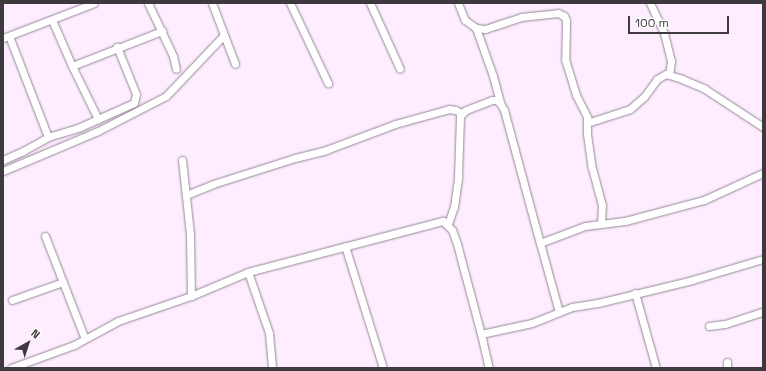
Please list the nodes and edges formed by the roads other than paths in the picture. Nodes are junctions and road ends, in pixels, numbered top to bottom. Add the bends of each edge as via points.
1 (94, 3) edge
2 (148, 3) edge
3 (290, 3) edge
4 (370, 3) edge
5 (458, 3) edge
6 (650, 3) edge
7 (215, 4) edge
8 (52, 20) junction
9 (476, 28) junction
10 (162, 31) junction
11 (224, 35) junction
12 (6, 37) edge
13 (117, 47) junction
14 (235, 64) dead end
15 (72, 66) junction
16 (176, 69) dead end
17 (400, 69) dead end
18 (669, 74) junction
19 (328, 84) dead end
20 (500, 103) junction
21 (462, 113) junction
22 (98, 119) junction
23 (587, 123) junction
24 (763, 127) edge
25 (48, 137) junction
26 (3, 160) edge
27 (182, 160) dead end
28 (3, 170) edge
29 (763, 173) edge
30 (186, 195) junction
31 (448, 224) junction
32 (601, 224) junction
33 (45, 236) dead end
34 (540, 243) junction
35 (345, 246) junction
36 (763, 259) edge
37 (248, 272) junction
38 (62, 282) junction
39 (635, 293) junction
40 (191, 296) junction
41 (12, 300) dead end
42 (559, 312) junction
43 (763, 312) edge
44 (710, 326) dead end
45 (481, 334) junction
46 (86, 339) junction
47 (11, 368) edge
48 (272, 368) edge
49 (383, 368) edge
50 (489, 368) edge
51 (656, 368) edge

1 - 8 street
2 - 10 street
3 - 19 street
4 - 17 street
5 - 9 street via 465,20
6 - 18 street via 664,33 671,61
7 - 11 street
8 - 12 street
8 - 15 street
9 - 20 street
9 - 23 street via 484,29 521,17 558,13 564,16 565,59
10 - 13 street
10 - 16 street
11 - 14 street
11 - 28 street via 166,96 111,124
12 - 25 street
13 - 15 street
13 - 22 street via 136,99 134,103
15 - 22 street
18 - 23 street via 657,78 644,97 630,108
18 - 24 street via 705,89
20 - 21 street via 492,100
20 - 34 street
21 - 30 street via 449,109 395,124 326,150 213,184
21 - 31 street via 459,121 458,177 454,207
22 - 25 street
23 - 32 street via 592,168 602,205
25 - 26 street
27 - 30 street
29 - 32 street via 704,200 658,213
30 - 40 street via 190,234
31 - 35 street via 443,221
31 - 45 street via 457,244
32 - 34 street via 585,226
33 - 38 street
34 - 42 street
35 - 37 street
35 - 49 street
36 - 39 street via 692,280
37 - 40 street
37 - 48 street via 269,333
38 - 41 street
38 - 46 street
39 - 42 street
39 - 51 street
40 - 46 street via 118,321
42 - 45 street via 532,323
43 - 44 street
45 - 50 street
46 - 47 street

